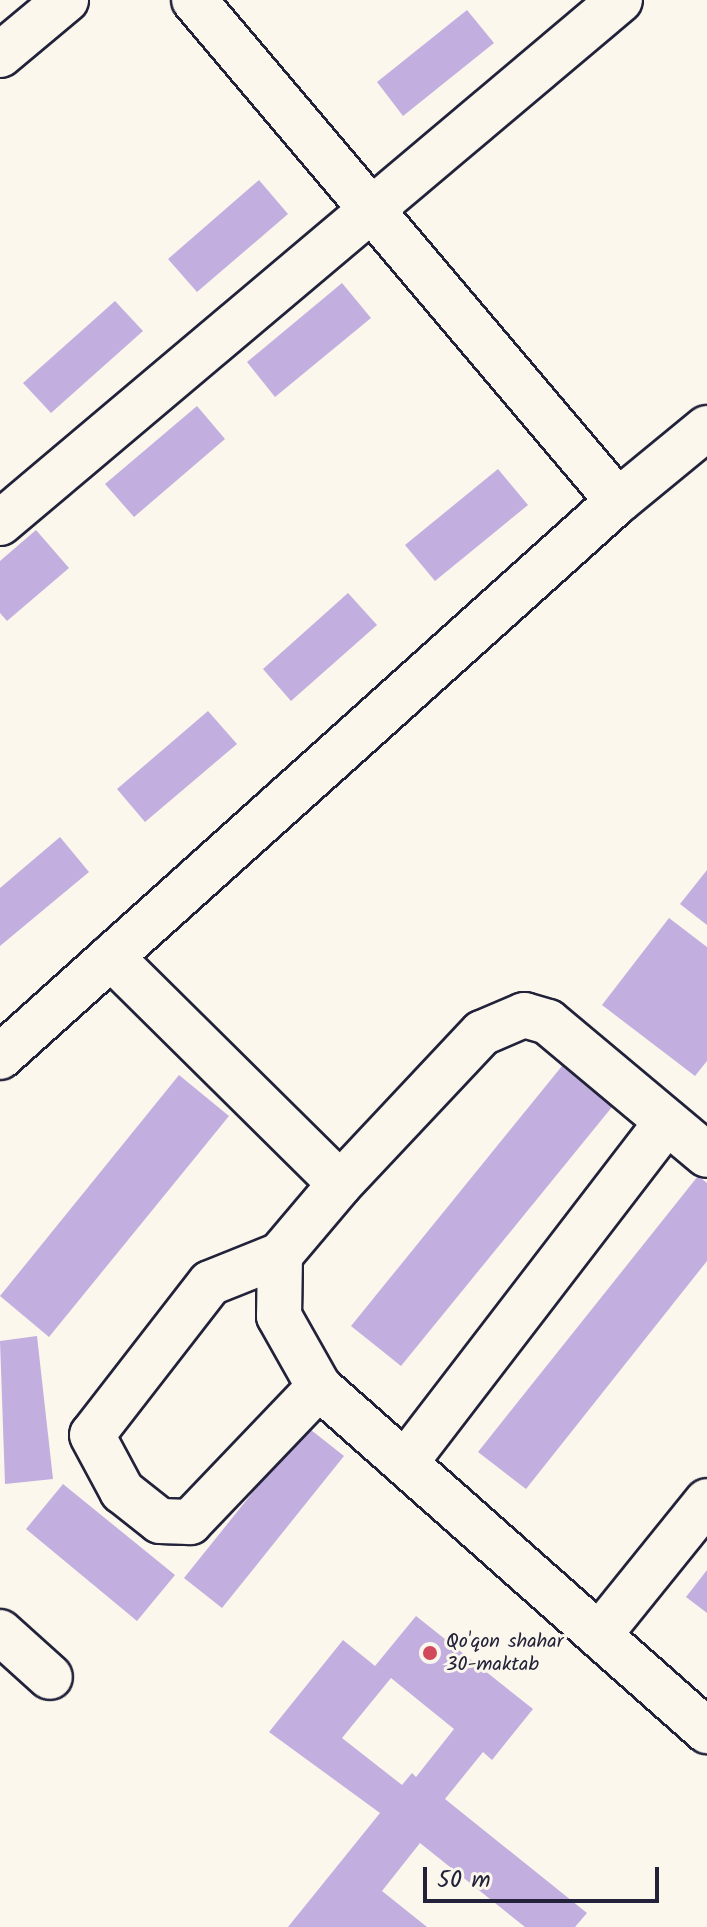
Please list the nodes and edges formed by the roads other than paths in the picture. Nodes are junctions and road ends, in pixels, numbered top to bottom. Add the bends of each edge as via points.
1 (66, 0) edge
2 (194, 0) edge
3 (620, 0) edge
4 (0, 55) edge
5 (371, 209) junction
6 (707, 428) edge
7 (618, 501) junction
8 (0, 523) edge
9 (111, 957) junction
10 (0, 1057) edge
11 (667, 1122) junction
12 (707, 1155) edge
13 (340, 1184) junction
14 (280, 1255) junction
15 (319, 1387) junction
16 (405, 1463) junction
17 (707, 1501) edge
18 (0, 1632) edge
19 (599, 1635) junction
20 (50, 1677) dead end
21 (707, 1731) edge

1 - 4 street
2 - 5 street
3 - 5 street
5 - 7 street
5 - 8 street
6 - 7 street
7 - 9 street
9 - 10 street
9 - 13 street
11 - 12 street
11 - 13 street via 548,1022 524,1015 482,1033
11 - 16 street
13 - 14 street
14 - 15 street via 279,1316
14 - 15 street via 210,1283 92,1435 122,1491 160,1521 190,1522
15 - 16 street
16 - 19 street
17 - 19 street
18 - 20 street
19 - 21 street

